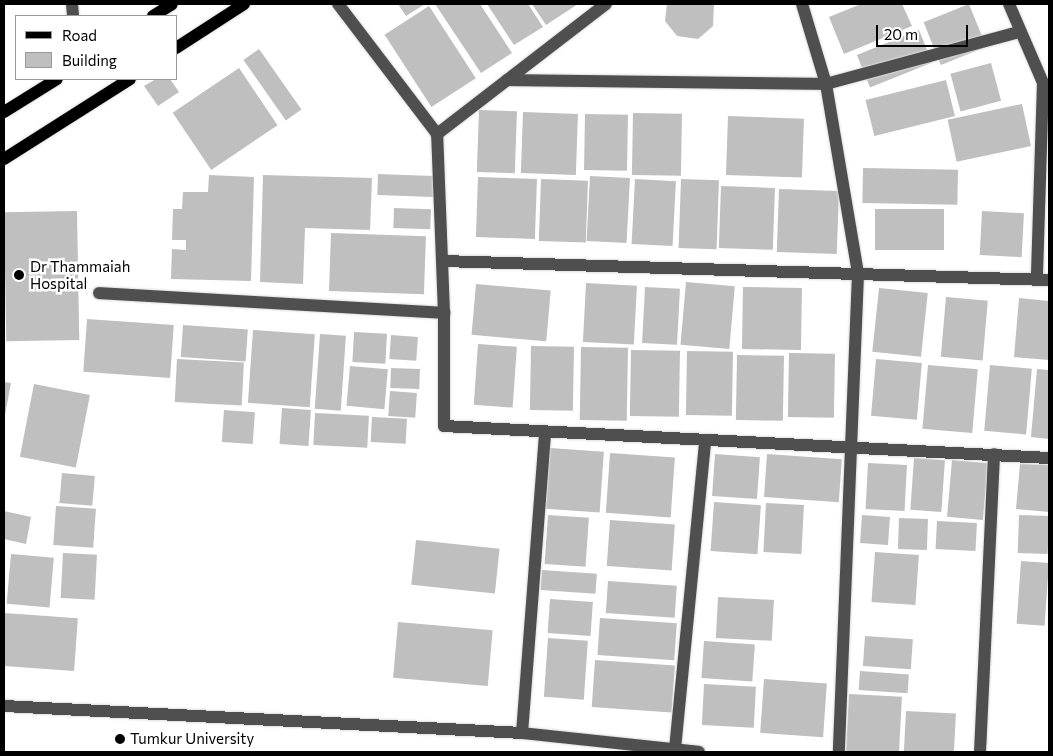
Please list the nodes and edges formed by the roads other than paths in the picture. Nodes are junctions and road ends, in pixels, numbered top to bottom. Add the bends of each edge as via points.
1 (172, 4) edge
2 (244, 4) edge
3 (338, 4) edge
4 (606, 4) edge
5 (1008, 4) edge
6 (807, 5) edge
7 (155, 15) edge
8 (1020, 32) junction
9 (178, 47) edge
10 (55, 80) edge
11 (128, 80) edge
12 (507, 80) junction
13 (1046, 83) edge
14 (826, 84) junction
15 (4, 112) edge
16 (437, 134) junction
17 (4, 159) edge
18 (443, 261) junction
19 (858, 274) junction
20 (1043, 280) edge
21 (99, 293) dead end
22 (444, 313) junction
23 (545, 433) junction
24 (705, 441) junction
25 (852, 448) junction
26 (994, 454) junction
27 (1049, 458) edge
28 (4, 706) edge
29 (522, 733) junction
30 (675, 749) junction
31 (699, 752) edge
32 (840, 752) edge
33 (980, 752) edge

1 - 7 main road
2 - 9 main road
3 - 16 street
4 - 12 street
5 - 8 street
6 - 14 street
8 - 13 street
8 - 14 street
10 - 15 main road
11 - 17 main road
12 - 14 street
12 - 16 street
13 - 20 street
14 - 19 street
16 - 18 street
18 - 19 street
18 - 22 street
19 - 20 street
19 - 25 street
21 - 22 street
22 - 23 street via 444,426
23 - 24 street
23 - 29 street
24 - 25 street
24 - 30 street
25 - 26 street
25 - 32 street
26 - 27 street
26 - 33 street
28 - 29 street
29 - 30 street
30 - 31 street

